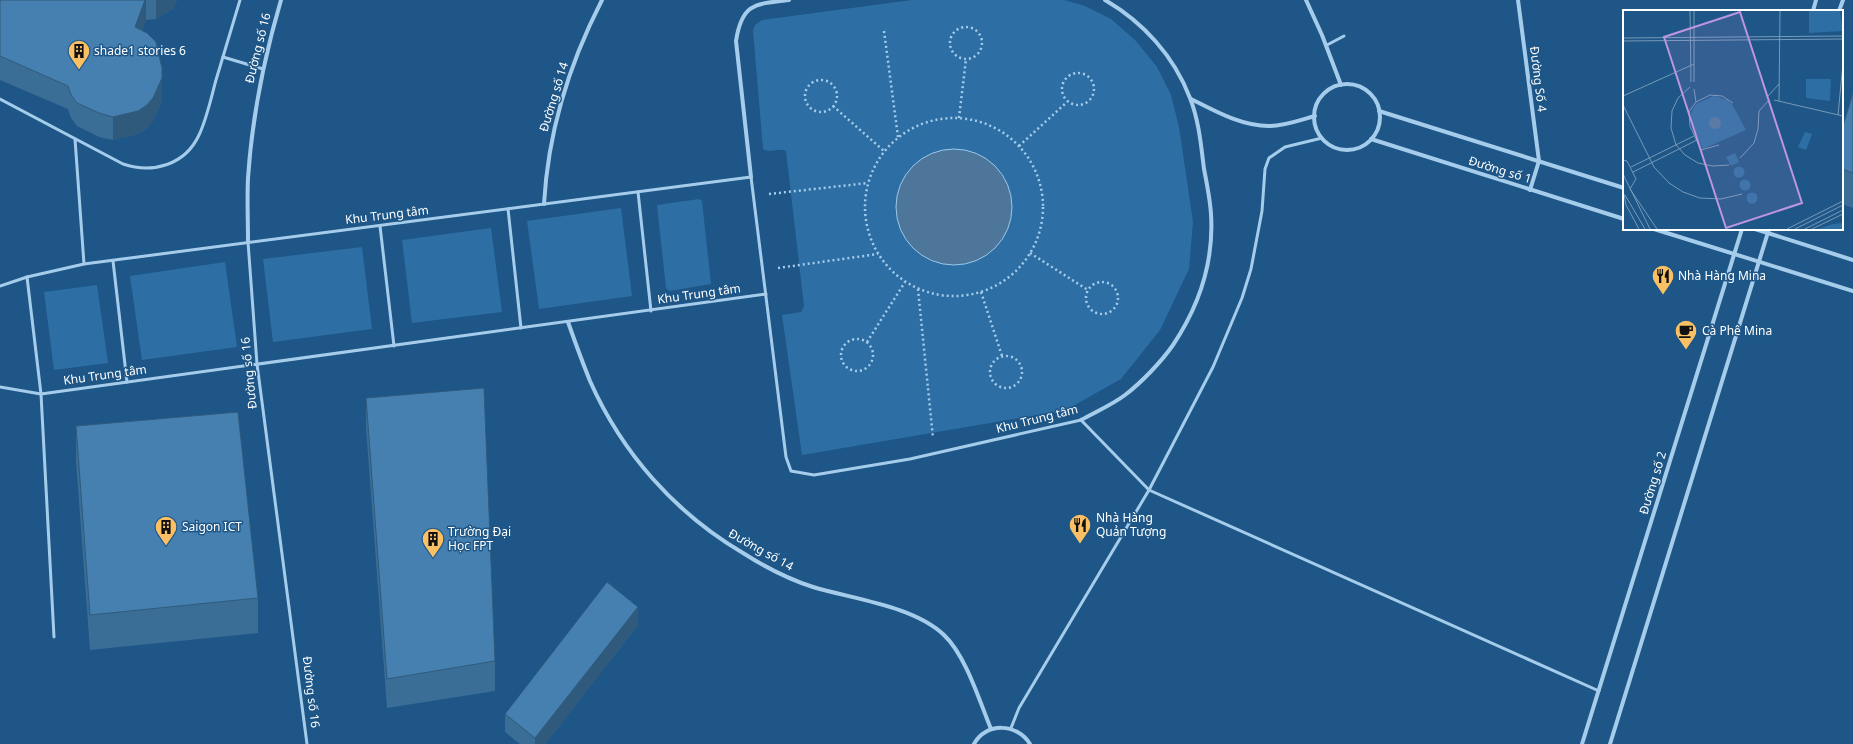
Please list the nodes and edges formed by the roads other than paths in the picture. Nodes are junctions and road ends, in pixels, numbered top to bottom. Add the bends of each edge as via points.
1 (240, 0) edge
2 (281, 0) edge
3 (602, 0) edge
4 (789, 0) edge
5 (1105, 0) edge
6 (1306, 0) edge
7 (1518, 0) edge
8 (1816, 0) edge
9 (1843, 0) edge
10 (1813, 10) edge
11 (1839, 10) edge
12 (1344, 36) dead end
13 (1327, 45) junction
14 (223, 58) junction
15 (263, 69) junction
16 (1341, 85) junction
17 (0, 99) edge
18 (1191, 99) junction
19 (1379, 111) junction
20 (1315, 116) junction
21 (1322, 138) junction
22 (75, 139) junction
23 (1371, 140) junction
24 (1539, 161) junction
25 (751, 177) junction
26 (1623, 188) edge
27 (1530, 190) junction
28 (638, 192) junction
29 (544, 204) junction
30 (508, 209) junction
31 (1623, 219) edge
32 (380, 226) junction
33 (1657, 230) edge
34 (1742, 230) edge
35 (1769, 231) edge
36 (248, 242) junction
37 (1734, 254) junction
38 (1853, 260) edge
39 (113, 261) junction
40 (1760, 262) junction
41 (84, 264) junction
42 (27, 277) junction
43 (0, 286) edge
44 (1853, 291) edge
45 (766, 294) junction
46 (651, 311) junction
47 (568, 322) junction
48 (521, 328) junction
49 (394, 346) junction
50 (256, 364) junction
51 (127, 382) junction
52 (0, 388) edge
53 (41, 394) junction
54 (1081, 420) junction
55 (1149, 490) junction
56 (54, 636) dead end
57 (1599, 690) junction
58 (1011, 728) junction
59 (991, 729) junction
60 (307, 744) edge
61 (974, 744) edge
62 (1030, 744) edge
63 (1582, 744) edge
64 (1610, 744) edge

1 - 14 lane
2 - 15 street, Đường số 16
3 - 29 street, Đường số 14 via 585,36 561,100 550,144
4 - 25 street, Khu Trung tâm via 755,6 746,11 740,20 736,41
5 - 18 street, Khu Trung tâm via 1135,20 1154,38 1169,57
6 - 13 street
7 - 24 street, Đường Số 4
8 - 10 street
9 - 11 street
12 - 13 lane
13 - 16 street
14 - 15 lane
14 - 22 lane via 199,135 191,149 178,160 155,168 137,168
15 - 36 street, Đường số 16 via 250,154
16 - 19 street via 1366,90 1376,102
16 - 20 street via 1324,95 1316,108
17 - 22 lane
18 - 20 street via 1219,113 1256,125 1270,126
18 - 54 street, Khu Trung tâm via 1199,130 1211,214 1211,243 1205,278 1190,316 1173,346 1125,395
19 - 23 street via 1378,126
19 - 24 street, Đường số 1
20 - 21 street via 1316,129
21 - 23 street via 1329,145 1343,150 1353,150
21 - 55 lane via 1285,147 1269,158 1265,169 1258,240 1242,298 1213,367
22 - 41 lane
23 - 27 street, Đường số 1
24 - 26 street, Đường số 1
24 - 27 street
25 - 28 lane, Khu Trung tâm
25 - 45 lane, Khu Trung tâm
27 - 31 street, Đường số 1
28 - 29 lane, Khu Trung tâm
28 - 46 lane
29 - 30 lane, Khu Trung tâm
30 - 32 lane, Khu Trung tâm
30 - 48 lane
32 - 36 lane, Khu Trung tâm
32 - 49 lane
33 - 37 street
34 - 37 street, Đường số 2
35 - 38 street
35 - 40 street
36 - 39 lane, Khu Trung tâm
36 - 50 lane, Đường số 16
37 - 40 street
37 - 57 street, Đường số 2
39 - 41 lane, Khu Trung tâm
39 - 51 lane
40 - 44 street
40 - 64 street
41 - 42 lane, Khu Trung tâm
42 - 43 lane, Khu Trung tâm
42 - 53 lane
45 - 46 lane, Khu Trung tâm
45 - 54 lane, Khu Trung tâm via 786,457 791,471 814,475 934,453
46 - 47 lane, Khu Trung tâm
47 - 48 lane, Khu Trung tâm
47 - 59 street, Đường số 14 via 602,406 633,454 666,495 718,537 773,570 810,586 904,612 934,627 957,651
48 - 49 lane, Khu Trung tâm
49 - 50 lane, Khu Trung tâm
50 - 51 lane, Khu Trung tâm
50 - 60 lane, Đường số 16
51 - 53 lane, Khu Trung tâm
52 - 53 lane, Khu Trung tâm
53 - 56 lane
54 - 55 lane
55 - 57 lane
55 - 58 lane via 1018,708
57 - 63 street, Đường số 2
58 - 59 street
58 - 62 street via 1024,736
59 - 61 street via 982,734

